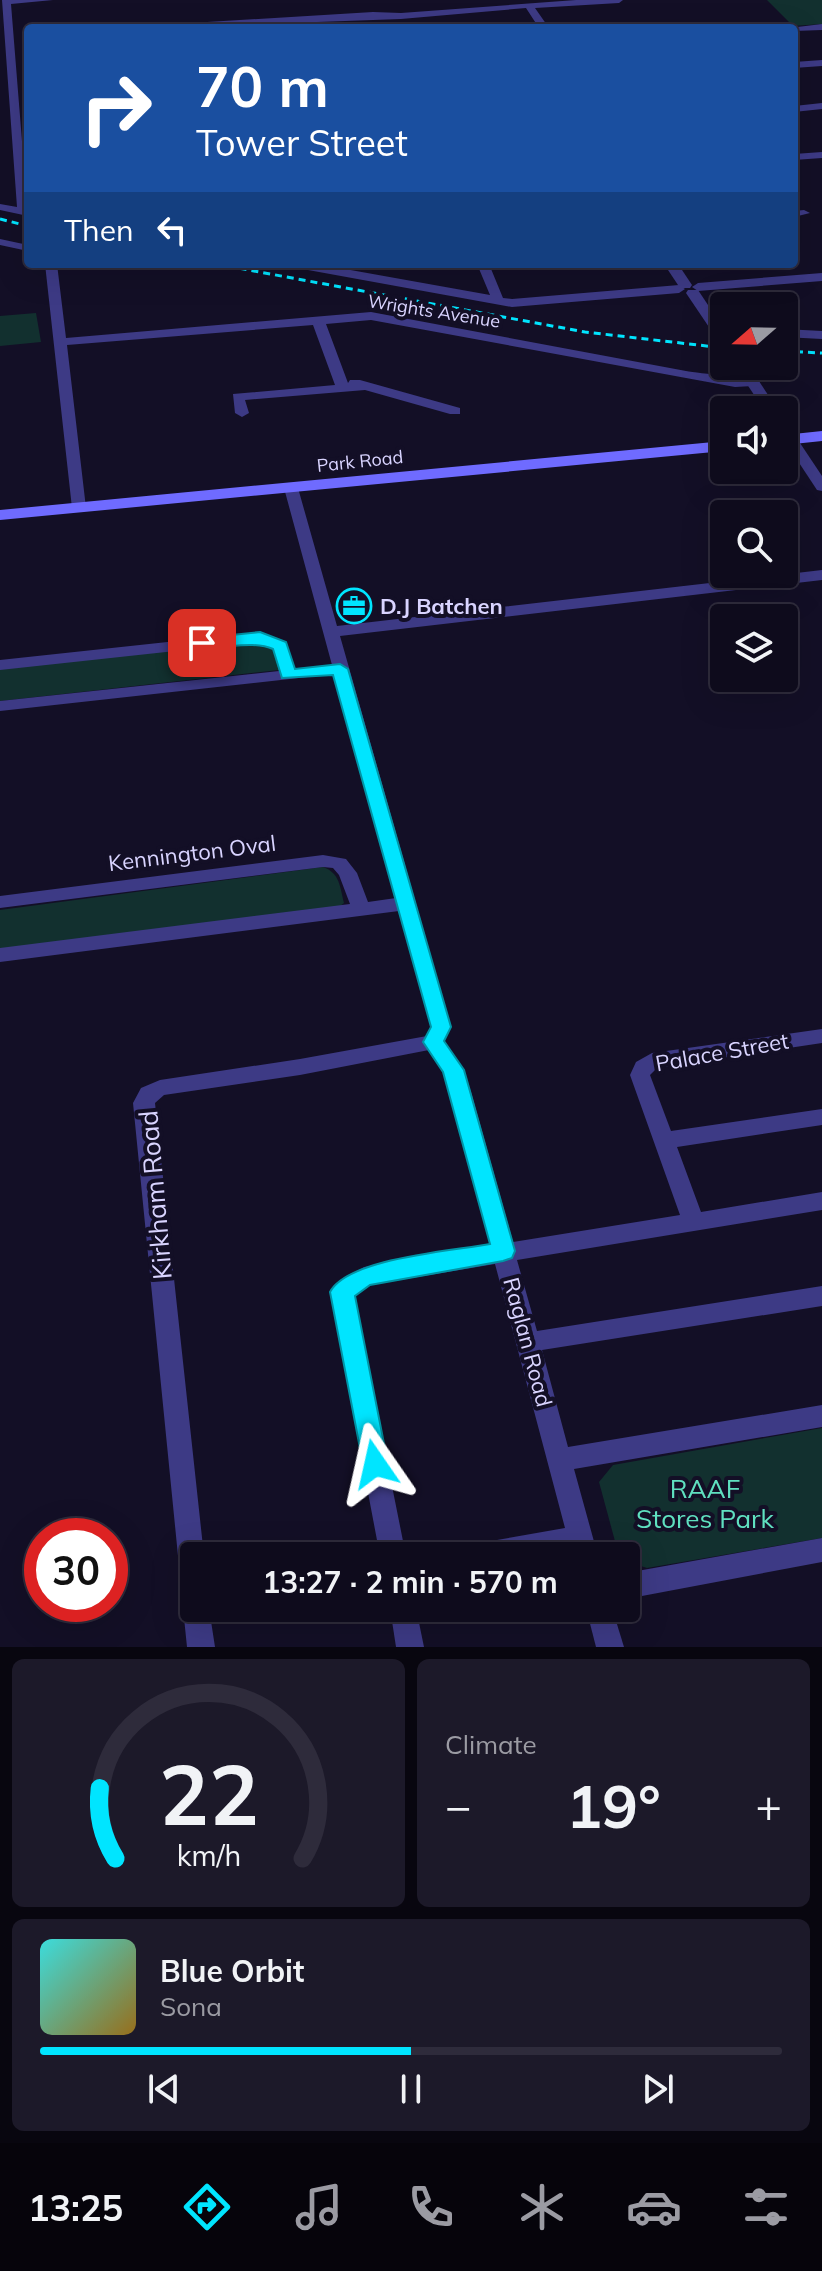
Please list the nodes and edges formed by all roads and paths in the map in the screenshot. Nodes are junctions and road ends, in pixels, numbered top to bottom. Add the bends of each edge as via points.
1 (49, 0) edge
2 (619, 0) edge
3 (6, 1) edge
4 (528, 5) junction
5 (401, 16) edge
6 (224, 24) edge
7 (541, 24) edge
8 (822, 27) edge
9 (798, 28) edge
10 (10, 33) edge
11 (822, 63) edge
12 (798, 65) edge
13 (16, 78) junction
14 (0, 83) edge
15 (822, 106) edge
16 (798, 109) edge
17 (22, 116) edge
18 (822, 155) edge
19 (798, 157) edge
20 (24, 162) edge
21 (0, 207) edge
22 (24, 213) edge
23 (0, 242) edge
24 (24, 247) edge
25 (51, 268) edge
26 (318, 268) edge
27 (485, 268) edge
28 (674, 268) edge
29 (822, 277) edge
30 (689, 288) junction
31 (499, 302) junction
32 (710, 317) edge
33 (318, 320) junction
34 (798, 334) edge
35 (822, 335) edge
36 (59, 342) junction
37 (753, 382) joint
38 (342, 384) junction
39 (762, 396) edge
40 (455, 411) dead end
41 (242, 413) dead end
42 (798, 436) edge
43 (822, 436) edge
44 (710, 447) edge
45 (798, 453) edge
46 (822, 487) edge
47 (291, 488) junction
48 (79, 508) junction
49 (0, 515) edge
50 (822, 575) edge
51 (330, 632) junction
52 (0, 665) edge
53 (340, 669) junction
54 (288, 675) junction
55 (0, 706) edge
56 (0, 902) edge
57 (408, 903) junction
58 (361, 909) junction
59 (0, 955) edge
60 (822, 1036) edge
61 (434, 1042) junction
62 (822, 1117) edge
63 (663, 1141) junction
64 (822, 1201) edge
65 (693, 1221) junction
66 (503, 1251) junction
67 (822, 1296) edge
68 (529, 1342) junction
69 (822, 1416) edge
70 (560, 1460) junction
71 (189, 1542) edge
72 (390, 1542) edge
73 (581, 1542) edge
74 (822, 1550) edge
75 (640, 1583) edge
76 (198, 1622) edge
77 (406, 1622) edge
78 (603, 1622) edge
79 (201, 1647) edge
80 (410, 1647) edge
81 (610, 1647) edge

1 - 3 street
2 - 4 street
3 - 10 street
4 - 5 street
4 - 7 street
5 - 6 street
8 - 9 street
10 - 13 street
11 - 12 street
13 - 14 street
13 - 17 street
15 - 16 street
17 - 20 street
18 - 19 street
21 - 22 street
23 - 24 street
25 - 36 street
26 - 31 street
27 - 31 street
28 - 30 street
29 - 30 street
30 - 31 street
30 - 32 street
33 - 36 street, Wrights Avenue
33 - 37 street, Wrights Avenue via 378,316 686,375
33 - 38 street
34 - 35 street
36 - 48 street
37 - 39 street
38 - 40 street
38 - 41 street via 238,397
42 - 43 main road
44 - 47 main road, Park Road
45 - 46 street
47 - 48 main road, Park Road
47 - 51 street
48 - 49 main road, Park Road
50 - 51 street
51 - 53 street
52 - 54 street via 260,637 280,646
53 - 54 street
53 - 57 street
54 - 55 street
56 - 58 street, Kennington Oval via 323,861 339,863 348,873
57 - 58 street
57 - 61 street via 441,1027
58 - 59 street
60 - 63 street, Palace Street via 652,1061 640,1075
61 - 66 street, Raglan Road via 453,1070
61 - 71 street, Kirkham Road via 148,1094 144,1103
62 - 63 street
63 - 65 street, Palace Street
64 - 65 street
65 - 66 street
66 - 68 street, Raglan Road
66 - 72 street via 364,1276 342,1292
67 - 68 street
68 - 70 street, Raglan Road
69 - 70 street
70 - 73 street, Raglan Road
74 - 75 street
76 - 79 street
77 - 80 street
78 - 81 street

